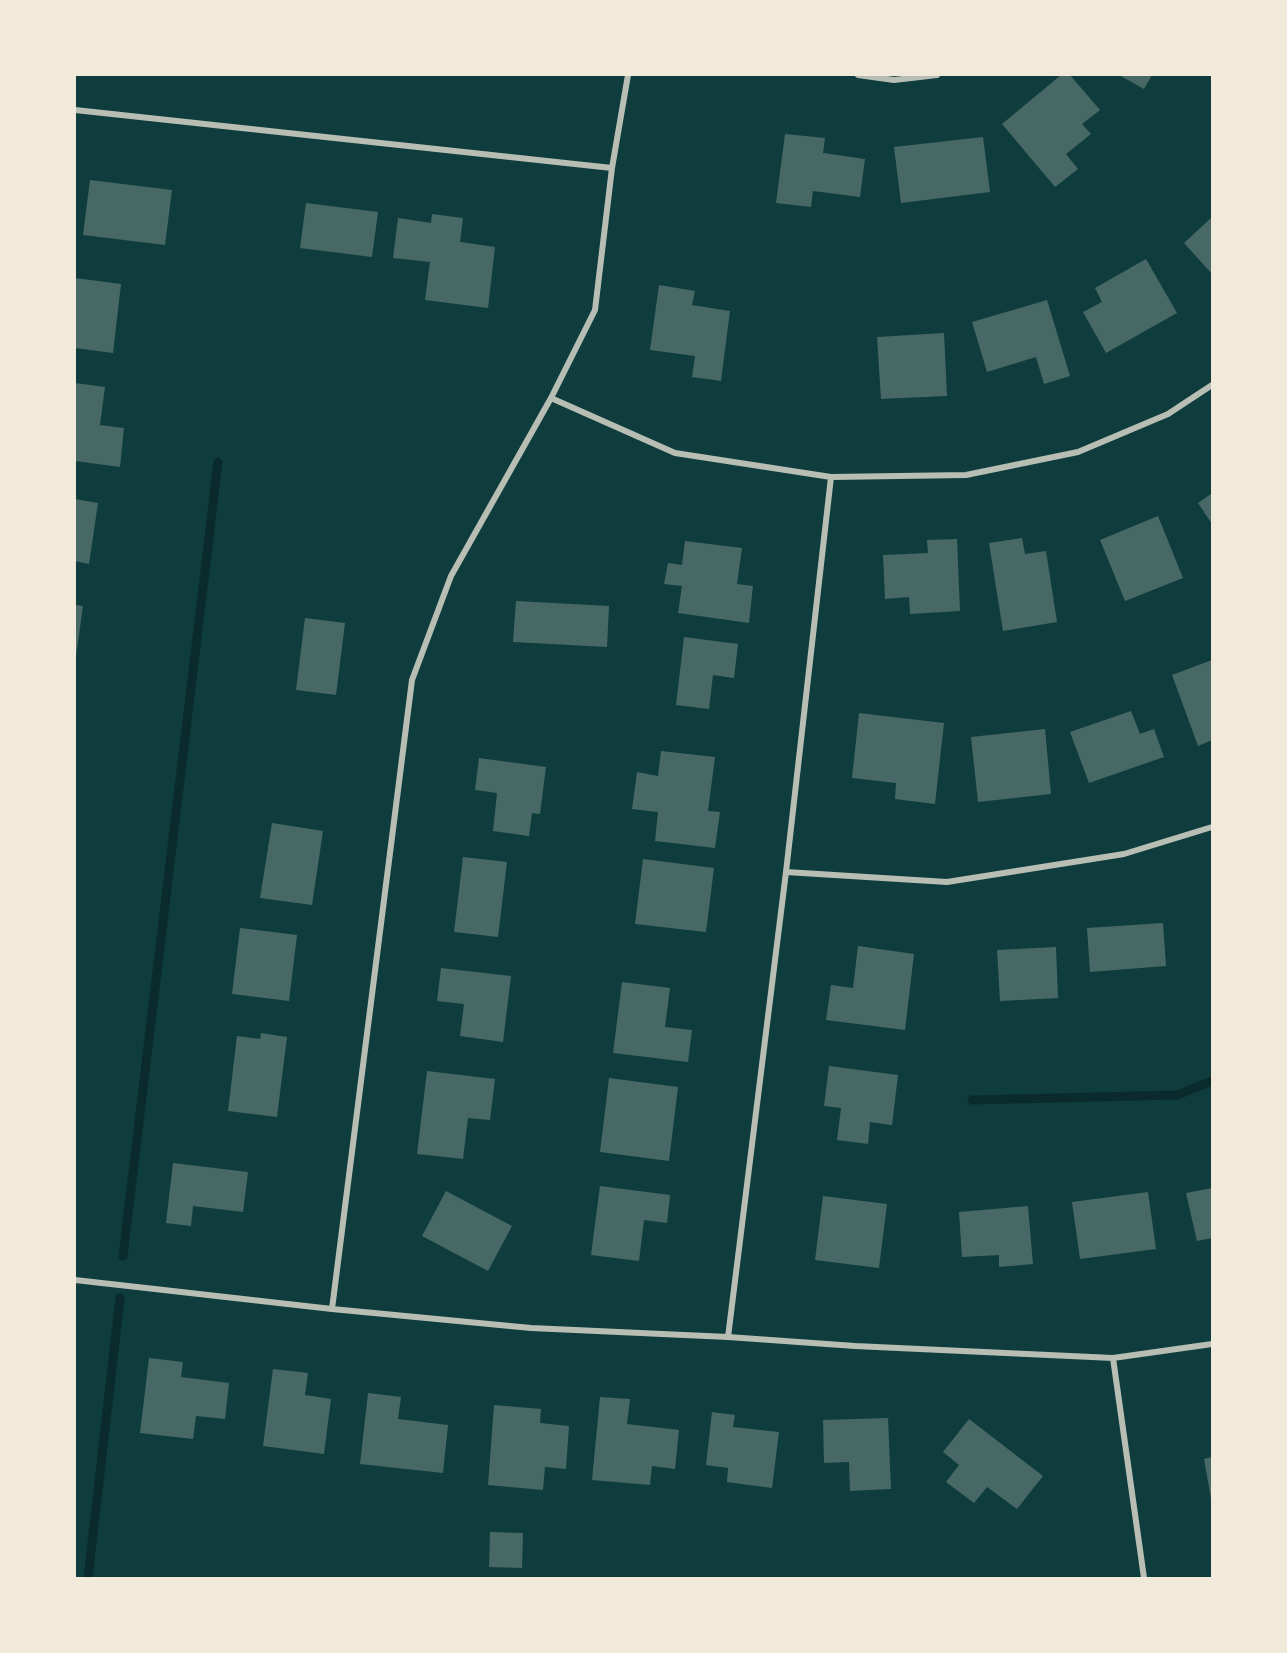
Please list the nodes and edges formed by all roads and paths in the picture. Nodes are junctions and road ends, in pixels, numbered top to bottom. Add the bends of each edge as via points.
1 (627, 75) edge
2 (858, 75) edge
3 (937, 75) edge
4 (75, 110) edge
5 (612, 168) junction
6 (1212, 385) edge
7 (550, 398) junction
8 (831, 477) junction
9 (1212, 827) edge
10 (786, 872) junction
11 (75, 1280) edge
12 (332, 1309) junction
13 (728, 1337) junction
14 (1212, 1344) edge
15 (1113, 1358) junction
16 (1144, 1578) edge

1 - 5 street
2 - 3 street via 894,80
4 - 5 street
5 - 7 street via 595,310
6 - 8 street via 1168,414 1078,452 966,475
7 - 8 street via 675,453
7 - 12 street via 451,576 412,680
8 - 10 street
9 - 10 street via 1124,854 947,882
10 - 13 street
11 - 12 street
12 - 13 street via 531,1328
13 - 15 street
14 - 15 street
15 - 16 street

